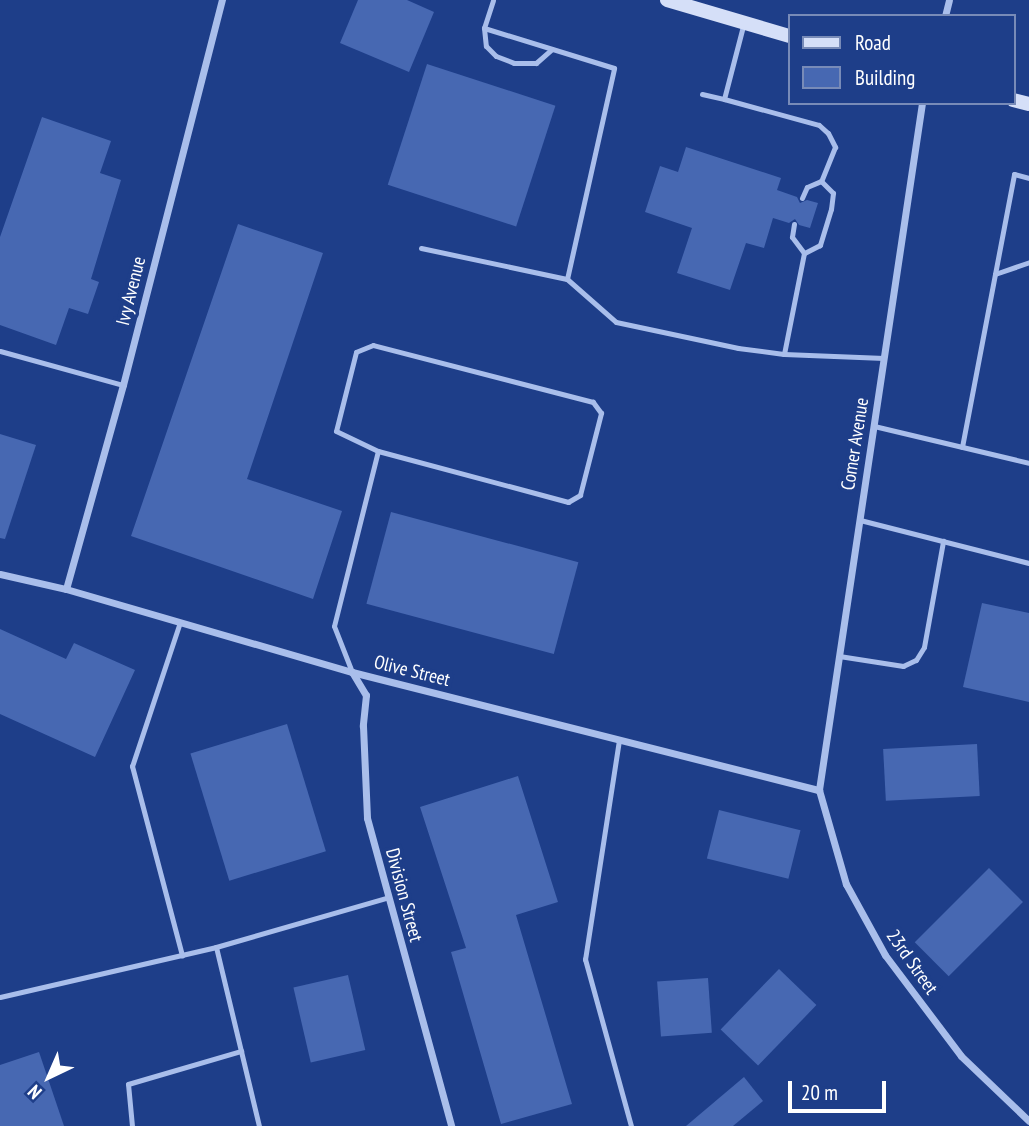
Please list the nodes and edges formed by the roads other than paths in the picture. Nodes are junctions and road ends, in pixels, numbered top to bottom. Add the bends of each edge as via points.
1 (222, 0) edge
2 (493, 0) edge
3 (667, 0) edge
4 (744, 23) junction
5 (484, 28) junction
6 (788, 36) edge
7 (552, 49) junction
8 (702, 94) dead end
9 (724, 99) junction
10 (922, 105) edge
11 (1029, 178) edge
12 (821, 181) junction
13 (802, 198) dead end
14 (794, 224) dead end
15 (421, 248) dead end
16 (803, 253) junction
17 (1029, 262) edge
18 (995, 274) junction
19 (567, 279) junction
20 (0, 351) edge
21 (785, 355) junction
22 (884, 358) junction
23 (123, 385) junction
24 (874, 426) junction
25 (962, 447) junction
26 (378, 452) junction
27 (1029, 463) edge
28 (860, 520) junction
29 (943, 541) junction
30 (1029, 563) edge
31 (0, 574) edge
32 (66, 589) junction
33 (180, 622) junction
34 (839, 656) junction
35 (352, 672) junction
36 (619, 740) junction
37 (819, 790) junction
38 (389, 897) junction
39 (216, 947) junction
40 (182, 955) junction
41 (0, 997) edge
42 (241, 1051) junction
43 (1029, 1121) edge
44 (132, 1126) edge
45 (259, 1126) edge
46 (451, 1126) edge
47 (631, 1126) edge

1 - 23 street, Ivy Avenue
2 - 5 lane
3 - 4 main road
4 - 6 main road
4 - 9 lane
5 - 7 lane
5 - 7 lane via 486,46 514,64 536,63
7 - 19 lane via 614,68
8 - 9 lane
9 - 12 lane via 819,125 835,147
10 - 22 street, Comer Avenue
11 - 18 lane via 1014,174
12 - 13 lane via 807,187
12 - 16 lane via 833,193 831,209 820,245
14 - 16 lane via 792,237
15 - 19 lane
16 - 21 lane
17 - 18 lane
18 - 25 lane
19 - 21 lane via 616,322
20 - 23 lane
21 - 22 lane
22 - 24 street, Comer Avenue
23 - 32 street, Ivy Avenue
24 - 25 lane
24 - 28 street, Comer Avenue
25 - 27 lane
26 - 26 lane via 568,502 580,495 601,413 593,402 373,345 356,352 335,432
26 - 35 lane via 334,626
28 - 29 lane
28 - 34 street, Comer Avenue
29 - 30 lane
29 - 34 lane via 923,647 916,660 903,666
31 - 32 street, Olive Street
32 - 33 street, Olive Street
33 - 35 street, Olive Street
33 - 40 lane via 132,766
34 - 37 street, Comer Avenue
35 - 36 street, Olive Street
35 - 38 street, Division Street via 366,695 367,818
36 - 37 street, Olive Street
36 - 47 lane via 585,959
37 - 43 street, 23rd Street via 846,884 885,955 961,1056
38 - 39 lane
38 - 46 street, Division Street
39 - 40 lane
39 - 42 lane
40 - 41 lane
42 - 44 lane via 128,1084
42 - 45 lane

